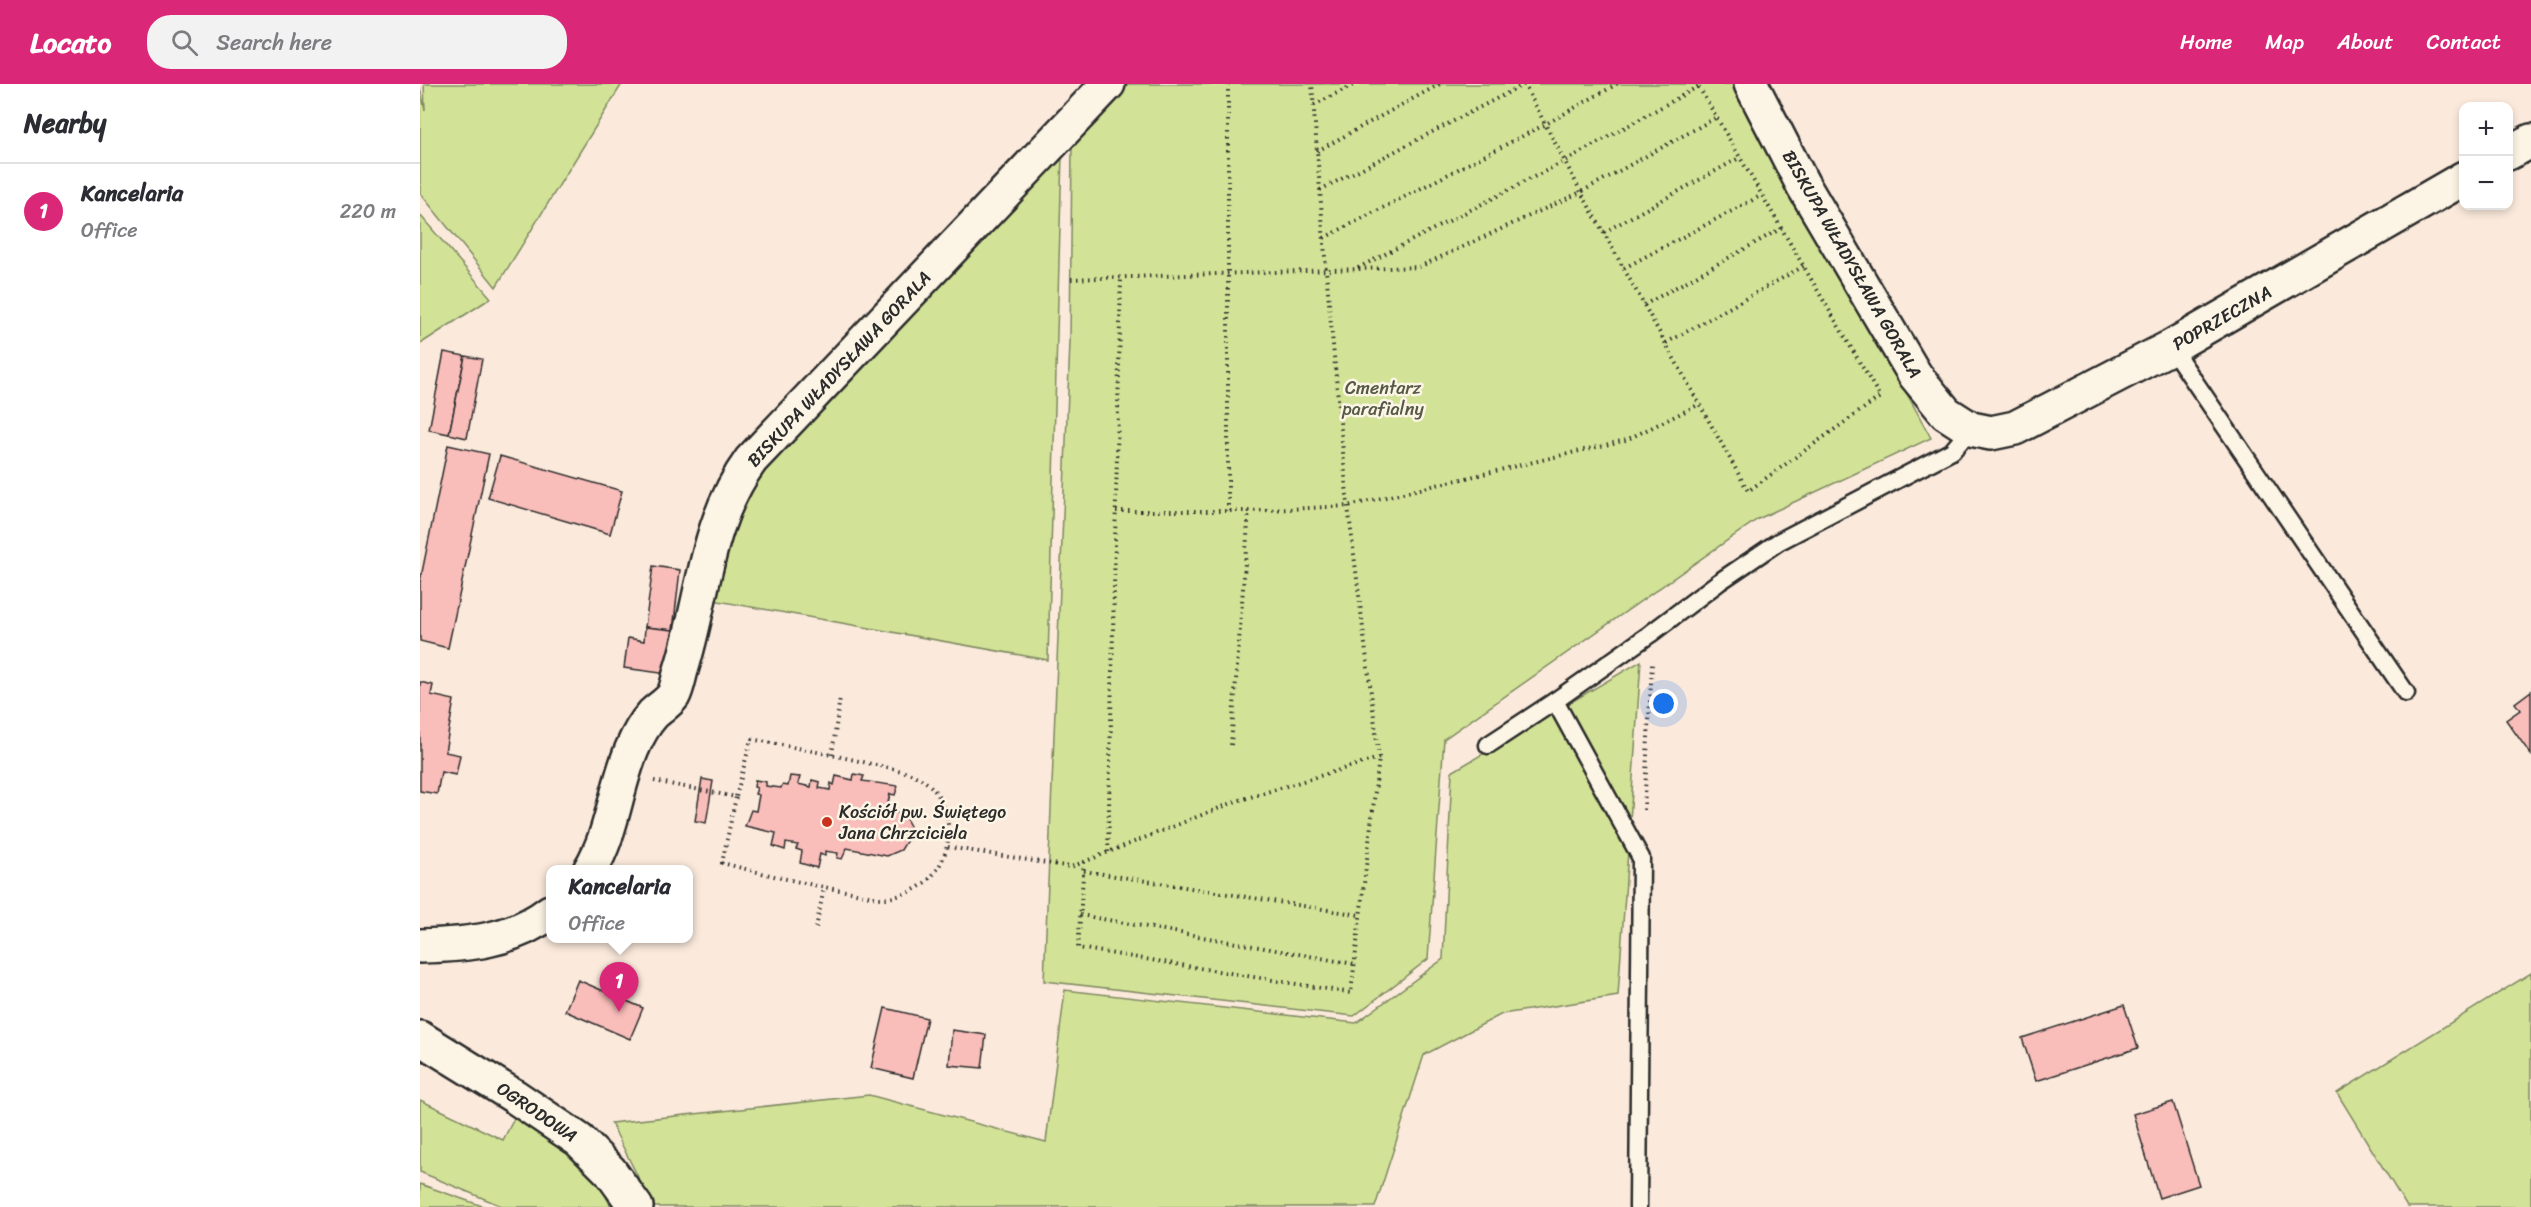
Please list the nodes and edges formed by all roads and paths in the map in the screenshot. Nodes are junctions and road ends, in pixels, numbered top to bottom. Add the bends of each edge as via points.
1 (1108, 84) edge
2 (1228, 84) edge
3 (1312, 84) edge
4 (1355, 84) edge
5 (1440, 84) edge
6 (1524, 84) edge
7 (1617, 84) edge
8 (1751, 84) edge
9 (1698, 85) edge
10 (1314, 105) junction
11 (1717, 117) junction
12 (1546, 124) junction
13 (2531, 141) edge
14 (2513, 150) edge
15 (1317, 151) junction
16 (1741, 158) junction
17 (1565, 161) junction
18 (2459, 180) edge
19 (1320, 190) junction
20 (1581, 192) junction
21 (1762, 195) junction
22 (1782, 228) junction
23 (1604, 232) junction
24 (1324, 238) junction
25 (1804, 266) junction
26 (1624, 268) junction
27 (1354, 269) junction
28 (1326, 270) junction
29 (1226, 274) junction
30 (1121, 278) junction
31 (1071, 279) dead end
32 (1644, 305) junction
33 (1666, 343) junction
34 (2171, 348) junction
35 (1700, 404) junction
36 (1971, 429) junction
37 (1348, 506) junction
38 (1116, 512) junction
39 (1228, 512) junction
40 (1249, 512) junction
41 (1650, 634) junction
42 (2406, 693) dead end
43 (840, 697) dead end
44 (1555, 701) junction
45 (1231, 746) dead end
46 (1488, 746) dead end
47 (832, 755) junction
48 (1379, 758) junction
49 (624, 775) junction
50 (736, 797) junction
51 (948, 847) junction
52 (1108, 852) junction
53 (1641, 858) junction
54 (1084, 862) junction
55 (593, 865) edge
56 (1084, 871) junction
57 (824, 888) junction
58 (546, 914) edge
59 (1080, 915) junction
60 (1360, 915) junction
61 (816, 928) dead end
62 (420, 946) edge
63 (1354, 964) junction
64 (420, 1038) edge
65 (636, 1207) edge
66 (1638, 1207) edge

1 - 49 street, BISKUPA WŁADYSŁAWA GORALA via 751,460 728,495 712,540 673,696 641,731
2 - 29 path
3 - 10 path
4 - 10 path
5 - 15 path
6 - 12 path
6 - 19 path
7 - 12 path
8 - 36 street, BISKUPA WŁADYSŁAWA GORALA via 1803,185 1915,375 1947,413
9 - 11 path
9 - 17 path
10 - 15 path
11 - 16 path
11 - 20 path
12 - 17 path
12 - 24 path
13 - 14 street
15 - 19 path
16 - 21 path
16 - 23 path
17 - 20 path
17 - 27 path
18 - 34 street, POPRZECZNA
19 - 24 path
20 - 23 path
20 - 27 path via 1419,267
21 - 22 path
21 - 26 path
22 - 25 path
22 - 32 path
23 - 26 path
24 - 28 path
25 - 33 path
25 - 35 path via 1881,397 1749,491
26 - 32 path
27 - 28 path
28 - 29 path
28 - 37 path
29 - 30 path
29 - 39 path
30 - 31 path
30 - 38 path
32 - 33 path
33 - 35 path
34 - 36 street, POPRZECZNA via 2015,428 1991,433
34 - 42 lane
35 - 37 path via 1626,440
36 - 41 lane via 1952,451 1778,542
37 - 40 path
37 - 48 path
38 - 39 path
38 - 52 path
39 - 40 path
40 - 45 path
41 - 44 lane
41 - 53 path via 1652,659
43 - 47 path
44 - 46 lane
44 - 53 lane
47 - 50 path via 751,740
47 - 51 path via 913,774 928,784 948,819
48 - 52 path via 1237,801
48 - 60 path
49 - 50 path
49 - 55 street, BISKUPA WŁADYSŁAWA GORALA via 609,829
50 - 57 path via 722,863
51 - 54 path via 1071,867
51 - 57 path via 927,882 908,894 885,898
52 - 54 path
53 - 66 lane
54 - 56 path
56 - 59 path
56 - 60 path
57 - 61 path
58 - 62 street via 504,936 481,942
59 - 63 path
59 - 63 path via 1078,948 1351,993
60 - 63 path
64 - 65 street, OGRODOWA via 579,1140 610,1171

